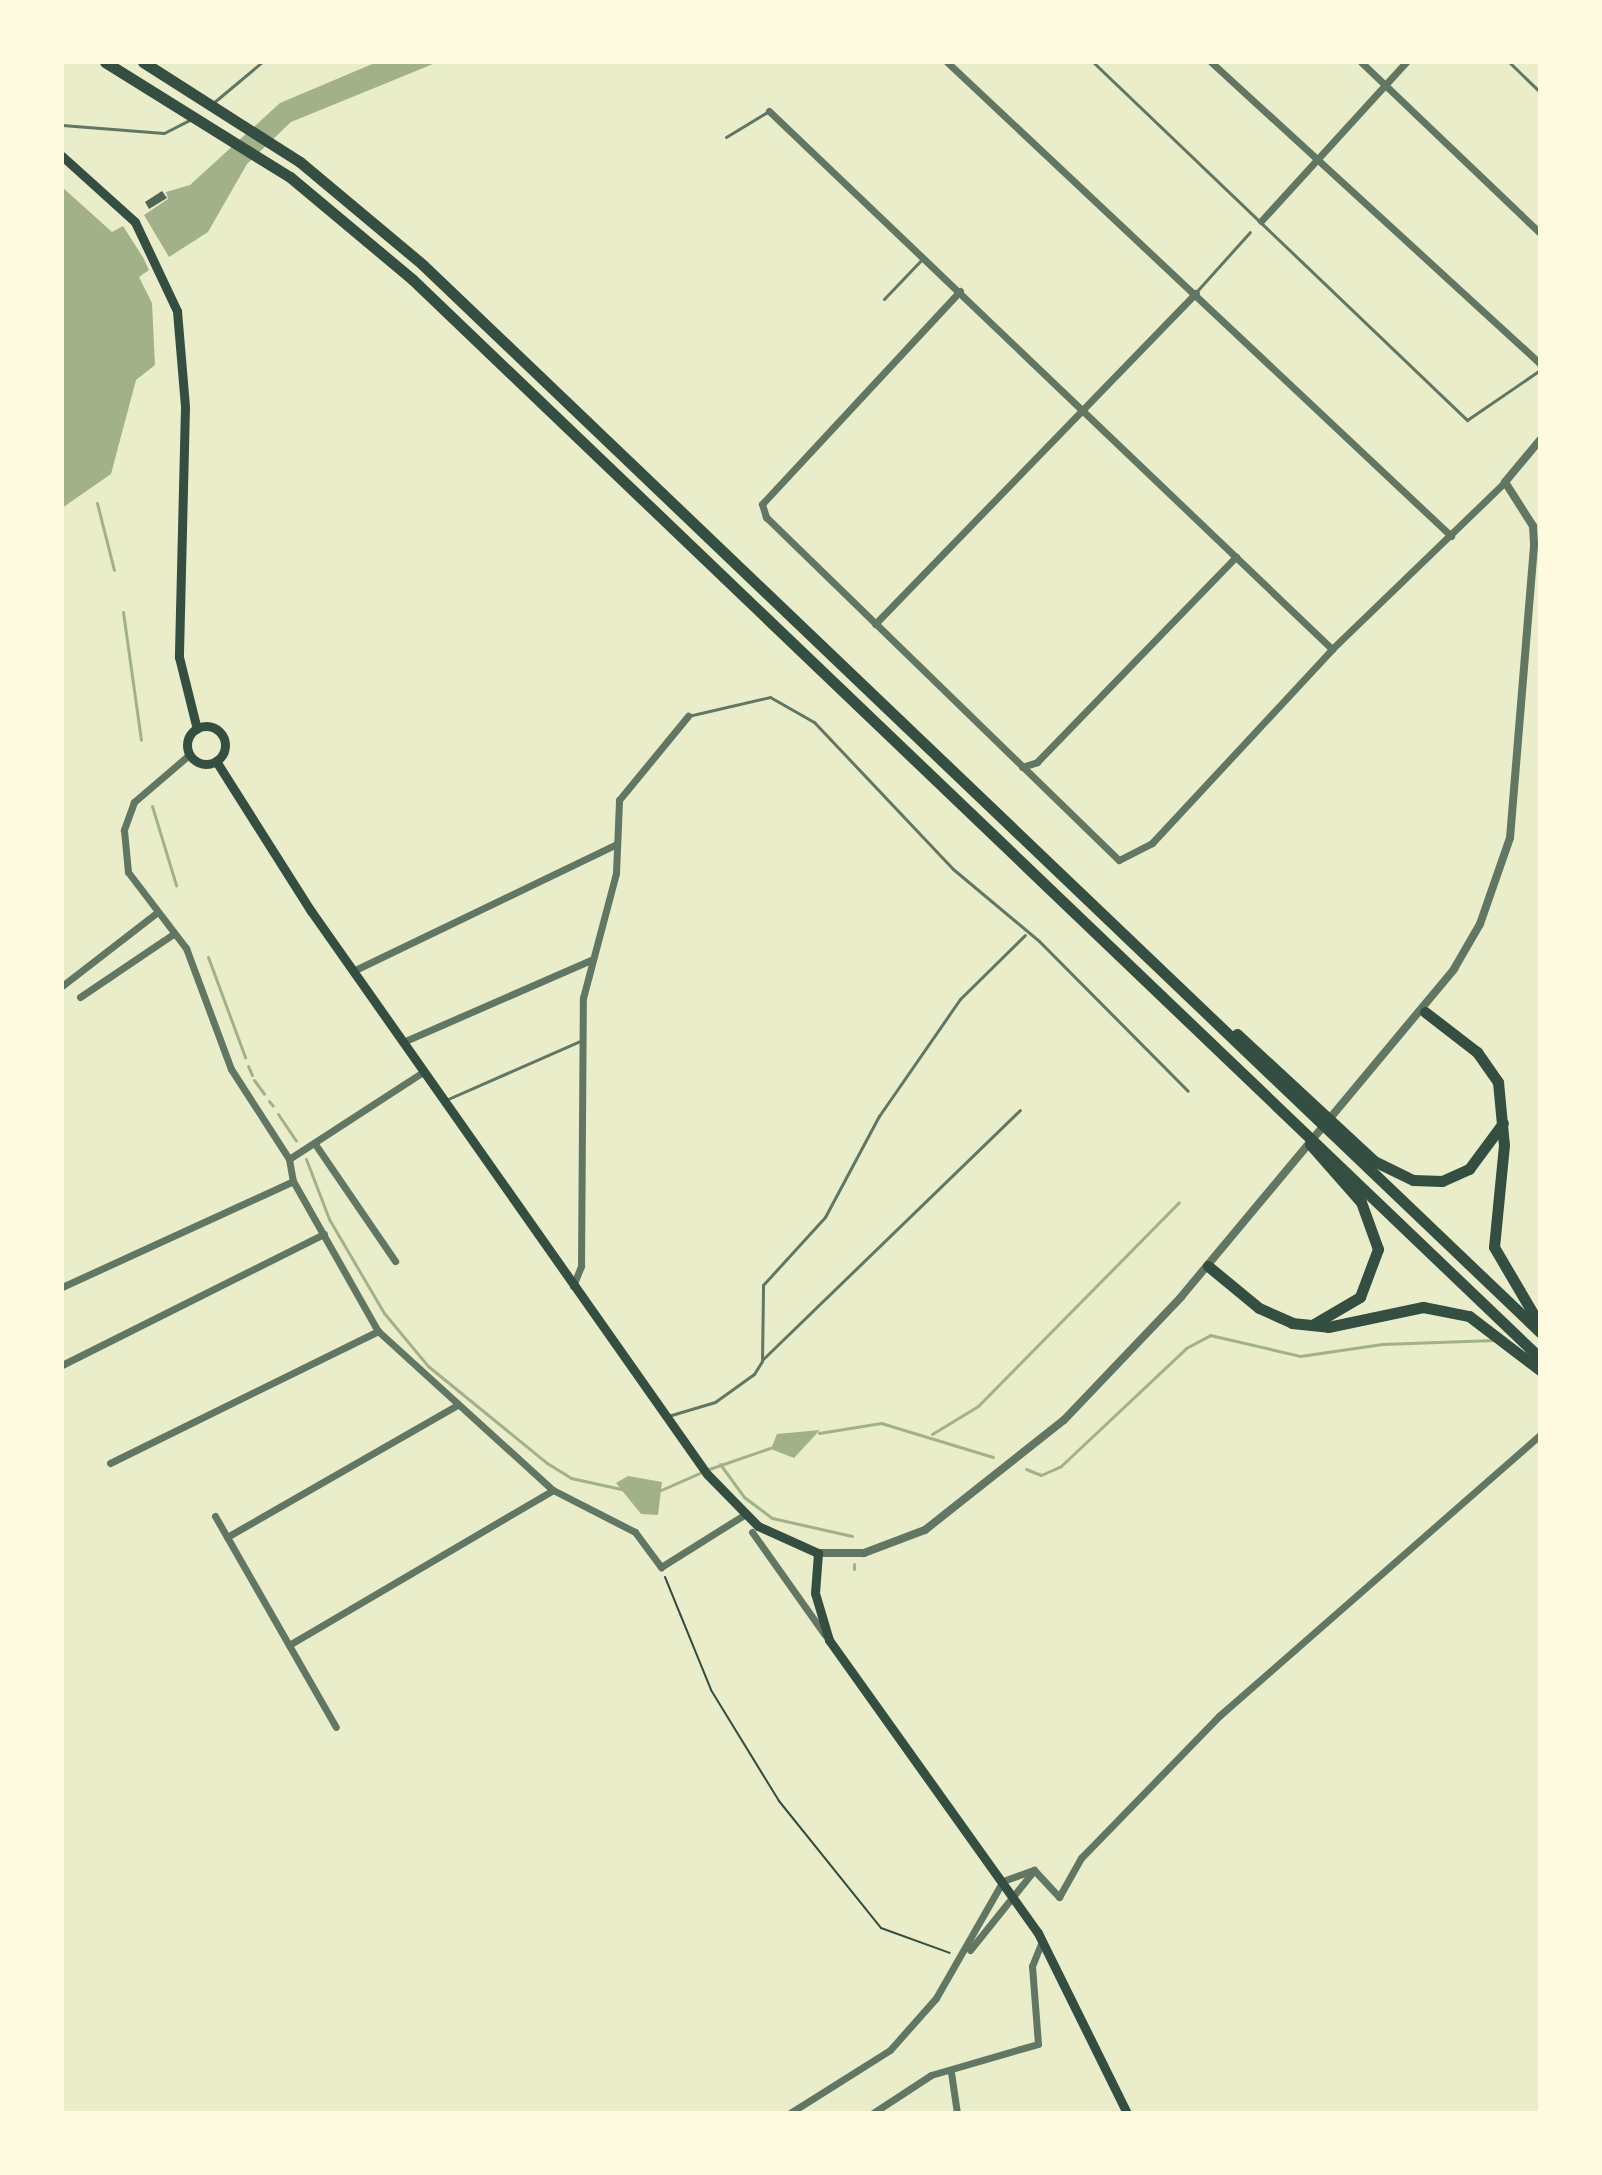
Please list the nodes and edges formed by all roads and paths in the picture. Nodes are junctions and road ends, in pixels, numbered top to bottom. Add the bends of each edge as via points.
1 (105, 62) edge
2 (143, 62) edge
3 (262, 62) edge
4 (947, 62) edge
5 (1093, 62) edge
6 (1211, 62) edge
7 (1361, 62) edge
8 (1406, 62) edge
9 (1509, 62) edge
10 (1384, 83) junction
11 (1540, 92) edge
12 (769, 111) joint
13 (62, 125) edge
14 (726, 137) dead end
15 (62, 156) edge
16 (1318, 161) junction
17 (1261, 221) junction
18 (1250, 232) dead end
19 (1540, 233) edge
20 (924, 257) junction
21 (960, 291) junction
22 (1196, 293) junction
23 (884, 299) dead end
24 (1540, 363) edge
25 (1540, 370) edge
26 (1084, 410) junction
27 (1539, 443) edge
28 (1505, 482) junction
29 (1451, 536) junction
30 (1236, 557) junction
31 (875, 624) junction
32 (1332, 649) junction
33 (688, 716) joint
34 (197, 729) junction
35 (190, 754) junction
36 (216, 761) junction
37 (1022, 767) junction
38 (617, 844) junction
39 (155, 914) junction
40 (172, 935) junction
41 (1025, 935) junction
42 (591, 960) junction
43 (353, 971) junction
44 (62, 986) edge
45 (80, 997) dead end
46 (1425, 1012) junction
47 (1218, 1023) junction
48 (580, 1041) junction
49 (403, 1042) junction
50 (423, 1072) junction
51 (1188, 1091) dead end
52 (444, 1101) junction
53 (1020, 1110) dead end
54 (1503, 1123) junction
55 (1299, 1127) junction
56 (315, 1144) junction
57 (289, 1159) junction
58 (293, 1181) junction
59 (324, 1234) junction
60 (395, 1261) dead end
61 (1208, 1266) junction
62 (573, 1286) junction
63 (62, 1287) edge
64 (1540, 1322) edge
65 (1314, 1325) junction
66 (378, 1331) junction
67 (1540, 1332) edge
68 (1540, 1358) edge
69 (762, 1361) junction
70 (62, 1365) edge
71 (1540, 1370) edge
72 (456, 1406) junction
73 (664, 1417) junction
74 (1540, 1435) edge
75 (110, 1463) dead end
76 (553, 1490) junction
77 (744, 1515) junction
78 (215, 1516) dead end
79 (752, 1532) dead end
80 (227, 1537) junction
81 (818, 1553) junction
82 (661, 1567) junction
83 (829, 1640) junction
84 (289, 1645) junction
85 (336, 1727) dead end
86 (1034, 1870) junction
87 (1003, 1881) junction
88 (1013, 1897) junction
89 (1042, 1940) junction
90 (962, 1957) junction
91 (951, 2072) junction
92 (790, 2113) edge
93 (873, 2113) edge
94 (957, 2113) edge
95 (1127, 2113) edge

1 - 55 highway via 290,177 522,382
2 - 47 highway via 300,162 491,326
3 - 13 lane via 176,130
4 - 22 street
5 - 17 lane
6 - 16 street
7 - 10 street
8 - 10 street
9 - 11 lane
10 - 16 street
10 - 19 street
12 - 14 lane
12 - 20 street
15 - 34 main road via 135,222 177,311 185,407 179,657
16 - 17 street
16 - 24 street
17 - 25 lane via 1467,420
18 - 22 lane
20 - 21 street
20 - 23 lane
21 - 26 street
21 - 31 street via 762,504 766,517
22 - 26 street
22 - 29 street
26 - 30 street
26 - 31 street
27 - 28 street
28 - 29 street
28 - 46 street via 1528,517 1534,544 1512,825 1480,924
29 - 32 street
30 - 32 street
30 - 37 street via 1037,762
31 - 37 street
32 - 37 street via 1152,843 1119,860
33 - 38 street via 624,791
33 - 41 lane via 752,696 789,704
34 - 35 main road
34 - 36 main road via 212,727 223,736
35 - 36 main road
35 - 39 street via 148,784 125,824 128,872
36 - 43 main road
38 - 42 street
38 - 43 street
39 - 40 street
39 - 44 street
40 - 45 street
40 - 57 street via 186,948 231,1069
41 - 51 lane via 1039,941
41 - 69 lane via 960,999 879,1116 825,1217 763,1285
42 - 48 street
42 - 49 street
43 - 49 main road
46 - 54 highway via 1491,1070
46 - 61 street
47 - 54 highway via 1252,1043 1374,1161 1401,1176 1456,1176 1480,1159
47 - 67 highway
48 - 52 lane
48 - 62 street via 581,1253
49 - 50 main road
50 - 52 main road
50 - 56 street
52 - 62 main road
53 - 69 lane
54 - 64 highway via 1494,1247 1505,1276
55 - 65 highway via 1361,1202 1378,1249 1360,1297
55 - 68 highway
56 - 57 street
56 - 60 street
57 - 58 street
58 - 59 street
58 - 63 street
59 - 66 street
59 - 70 street
61 - 65 highway via 1268,1314
61 - 81 street via 1064,1420 940,1521 880,1549
62 - 73 main road
65 - 71 highway via 1438,1308 1483,1323
66 - 72 street
66 - 75 street
69 - 73 lane via 715,1402
72 - 76 street
72 - 80 street
73 - 77 main road
74 - 86 street via 1219,1716 1081,1858 1059,1897
76 - 82 street via 623,1522
76 - 84 street
77 - 81 main road
77 - 82 street
78 - 80 street
79 - 83 street
80 - 84 street
81 - 83 main road via 815,1593
82 - 90 path via 711,1690 798,1826 881,1928
83 - 87 main road
84 - 85 street
86 - 87 street
86 - 88 street
87 - 88 main road
87 - 90 street
88 - 89 main road
88 - 90 street
89 - 91 street via 1032,1966 1038,2044
89 - 95 main road
90 - 92 street via 890,2050
91 - 93 street via 931,2075
91 - 94 street

